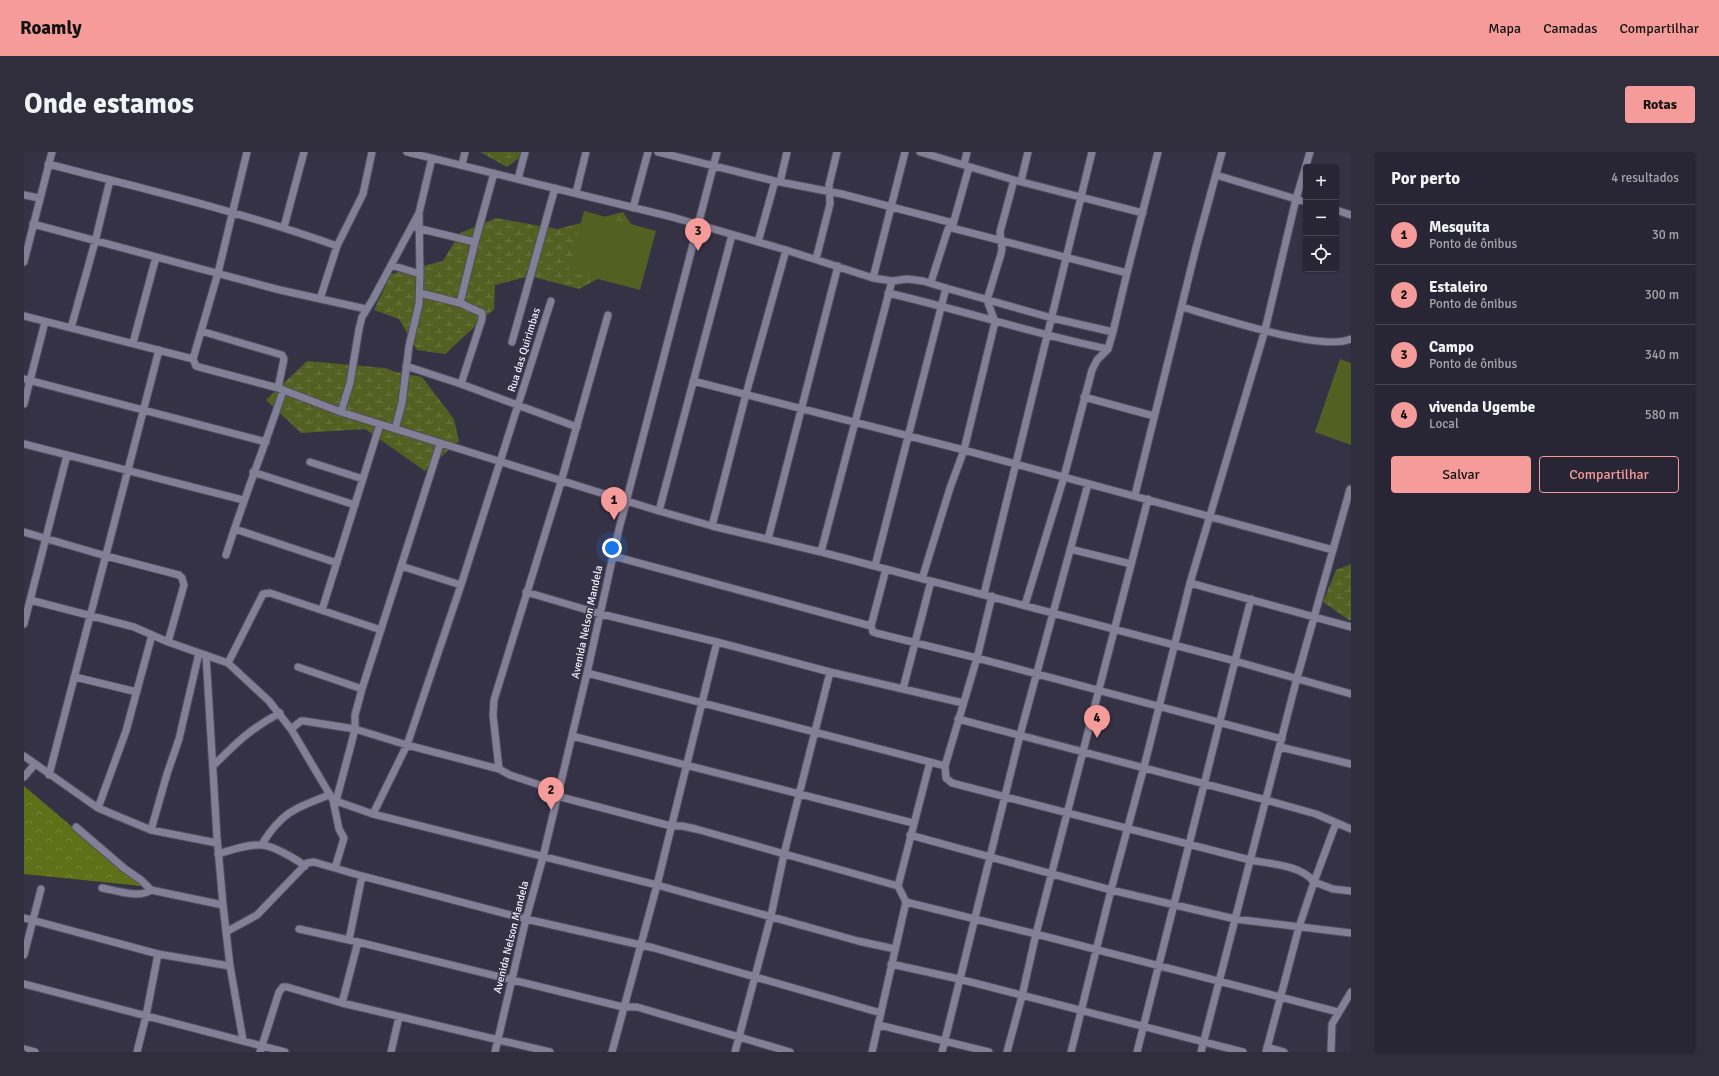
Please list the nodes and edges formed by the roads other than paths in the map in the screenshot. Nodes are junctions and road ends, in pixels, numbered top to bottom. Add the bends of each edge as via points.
1 (52, 152) edge
2 (247, 152) edge
3 (304, 152) edge
4 (372, 152) edge
5 (407, 152) edge
6 (465, 152) edge
7 (525, 152) edge
8 (586, 152) edge
9 (648, 152) edge
10 (658, 152) edge
11 (717, 152) edge
12 (787, 152) edge
13 (837, 152) edge
14 (905, 152) edge
15 (920, 152) edge
16 (967, 152) edge
17 (1028, 152) edge
18 (1092, 152) edge
19 (1158, 152) edge
20 (1222, 152) edge
21 (1310, 152) edge
22 (432, 158) junction
23 (48, 164) junction
24 (462, 165) junction
25 (966, 166) junction
26 (713, 167) junction
27 (494, 173) junction
28 (1216, 175) junction
29 (518, 179) junction
30 (110, 180) junction
31 (1017, 181) junction
32 (777, 182) junction
33 (555, 188) junction
34 (829, 191) junction
35 (576, 193) junction
36 (24, 195) edge
37 (1081, 196) junction
38 (39, 198) junction
39 (1296, 199) junction
40 (1303, 201) edge
41 (891, 206) junction
42 (633, 208) junction
43 (1339, 211) edge
44 (233, 212) junction
45 (419, 213) junction
46 (1143, 213) junction
47 (1351, 215) edge
48 (34, 224) junction
49 (698, 225) junction
50 (953, 225) junction
51 (284, 227) junction
52 (411, 228) junction
53 (420, 229) junction
54 (732, 235) junction
55 (1001, 241) junction
56 (95, 242) junction
57 (475, 242) junction
58 (758, 242) junction
59 (337, 246) junction
60 (786, 250) junction
61 (156, 257) junction
62 (1065, 257) junction
63 (816, 259) junction
64 (24, 262) edge
65 (391, 265) junction
66 (838, 266) junction
67 (218, 273) junction
68 (1127, 273) junction
69 (420, 274) junction
70 (873, 278) junction
71 (892, 281) junction
72 (931, 282) junction
73 (946, 288) junction
74 (420, 293) junction
75 (888, 293) junction
76 (320, 298) junction
77 (987, 300) junction
78 (551, 301) dead end
79 (460, 303) junction
80 (941, 305) junction
81 (1182, 307) junction
82 (366, 309) junction
83 (608, 315) dead end
84 (24, 316) edge
85 (1052, 318) junction
86 (45, 322) junction
87 (995, 322) junction
88 (71, 328) junction
89 (1266, 330) junction
90 (201, 331) junction
91 (1114, 332) junction
92 (1048, 335) junction
93 (1351, 339) edge
94 (512, 342) dead end
95 (133, 343) junction
96 (1108, 349) junction
97 (159, 350) junction
98 (193, 359) junction
99 (406, 366) junction
100 (27, 380) edge
101 (693, 381) junction
102 (461, 384) junction
103 (280, 389) junction
104 (746, 394) junction
105 (1084, 397) junction
106 (24, 404) edge
107 (518, 405) junction
108 (801, 408) junction
109 (144, 411) junction
110 (341, 412) junction
111 (1154, 416) junction
112 (854, 423) junction
113 (380, 424) junction
114 (577, 427) junction
115 (395, 429) junction
116 (908, 437) junction
117 (266, 442) junction
118 (24, 444) edge
119 (440, 444) junction
120 (964, 450) junction
121 (66, 455) junction
122 (310, 462) dead end
123 (500, 462) junction
124 (1015, 464) junction
125 (128, 471) junction
126 (253, 472) junction
127 (1064, 477) junction
128 (363, 479) junction
129 (561, 482) junction
130 (1088, 484) junction
131 (1350, 489) dead end
132 (1135, 495) junction
133 (1148, 499) junction
134 (243, 500) junction
135 (626, 502) junction
136 (355, 504) junction
137 (658, 511) junction
138 (1209, 516) junction
139 (712, 526) junction
140 (234, 529) junction
141 (24, 532) edge
142 (45, 538) junction
143 (768, 540) junction
144 (1070, 549) junction
145 (1333, 550) junction
146 (821, 552) junction
147 (226, 555) dead end
148 (106, 556) junction
149 (613, 556) junction
150 (337, 563) junction
151 (1131, 564) junction
152 (401, 566) junction
153 (875, 566) junction
154 (886, 569) junction
155 (922, 579) junction
156 (931, 581) junction
157 (1190, 583) junction
158 (462, 585) junction
159 (526, 592) junction
160 (984, 594) junction
161 (992, 596) junction
162 (1251, 599) junction
163 (30, 600) junction
164 (1025, 605) junction
165 (322, 610) junction
166 (1053, 613) junction
167 (601, 614) junction
168 (90, 616) junction
169 (1313, 617) junction
170 (24, 624) edge
171 (871, 626) junction
172 (1351, 627) edge
173 (381, 630) junction
174 (1114, 630) junction
175 (152, 635) junction
176 (168, 642) junction
177 (717, 642) junction
178 (916, 643) junction
179 (1175, 644) junction
180 (203, 654) junction
181 (977, 658) junction
182 (1235, 661) junction
183 (228, 663) junction
184 (298, 667) dead end
185 (830, 672) junction
186 (587, 673) junction
187 (1036, 674) junction
188 (75, 677) junction
189 (1297, 678) junction
190 (903, 688) junction
191 (362, 689) junction
192 (1098, 690) junction
193 (137, 692) junction
194 (1351, 694) edge
195 (702, 703) junction
196 (963, 703) junction
197 (1159, 706) junction
198 (280, 713) junction
199 (958, 719) junction
200 (1220, 723) junction
201 (292, 729) junction
202 (355, 729) junction
203 (815, 731) junction
204 (1020, 735) junction
205 (572, 736) junction
206 (1281, 743) junction
207 (407, 745) junction
208 (1083, 751) junction
209 (24, 756) edge
210 (930, 762) junction
211 (35, 764) junction
212 (686, 764) junction
213 (1351, 764) edge
214 (213, 766) junction
215 (945, 766) junction
216 (1144, 767) junction
217 (499, 769) junction
218 (48, 775) junction
219 (24, 777) edge
220 (1205, 784) junction
221 (558, 793) junction
222 (800, 793) junction
223 (1005, 797) junction
224 (333, 799) junction
225 (1266, 800) junction
226 (98, 808) junction
227 (1067, 813) junction
228 (373, 814) junction
229 (913, 823) junction
230 (1336, 823) junction
231 (671, 826) junction
232 (76, 828) dead end
233 (1127, 828) junction
234 (1351, 829) edge
235 (151, 830) junction
236 (910, 835) junction
237 (218, 843) junction
238 (1189, 843) junction
239 (262, 844) junction
240 (218, 854) junction
241 (784, 854) junction
242 (543, 857) junction
243 (990, 858) junction
244 (1250, 860) junction
245 (305, 866) junction
246 (335, 868) junction
247 (1052, 873) junction
248 (362, 876) junction
249 (1314, 882) junction
250 (656, 885) junction
251 (898, 886) junction
252 (102, 888) dead end
253 (41, 889) dead end
254 (151, 890) junction
255 (1111, 890) junction
256 (1351, 891) edge
257 (906, 902) junction
258 (223, 905) junction
259 (1174, 905) junction
260 (770, 916) junction
261 (24, 918) edge
262 (526, 919) junction
263 (975, 919) junction
264 (1235, 919) junction
265 (34, 920) junction
266 (1299, 927) junction
267 (299, 929) dead end
268 (226, 932) junction
269 (1351, 933) edge
270 (1036, 934) junction
271 (349, 940) junction
272 (358, 942) junction
273 (640, 945) junction
274 (895, 949) junction
275 (1096, 949) junction
276 (158, 954) junction
277 (24, 955) edge
278 (892, 964) junction
279 (1158, 965) junction
280 (230, 966) junction
281 (754, 978) junction
282 (959, 979) junction
283 (512, 980) junction
284 (1220, 981) junction
285 (24, 984) edge
286 (1351, 992) edge
287 (1022, 996) junction
288 (1280, 997) junction
289 (342, 1003) junction
290 (623, 1007) junction
291 (1082, 1010) junction
292 (1338, 1012) junction
293 (881, 1013) junction
294 (146, 1016) junction
295 (399, 1017) junction
296 (879, 1025) junction
297 (1143, 1026) junction
298 (738, 1038) junction
299 (243, 1040) junction
300 (498, 1040) junction
301 (944, 1041) junction
302 (1203, 1042) junction
303 (24, 1049) edge
304 (261, 1049) edge
305 (1266, 1050) edge
306 (35, 1052) edge
307 (137, 1052) edge
308 (285, 1052) edge
309 (390, 1052) edge
310 (495, 1052) edge
311 (550, 1052) edge
312 (612, 1052) edge
313 (734, 1052) edge
314 (790, 1052) edge
315 (872, 1052) edge
316 (942, 1052) edge
317 (989, 1052) edge
318 (1007, 1052) edge
319 (1071, 1052) edge
320 (1136, 1052) edge
321 (1201, 1052) edge
322 (1243, 1052) edge
323 (1284, 1052) edge
324 (1330, 1052) edge

1 - 23 street
2 - 44 street
3 - 51 street
4 - 59 street via 363,194
5 - 22 street
6 - 24 street
7 - 29 street
8 - 35 street
9 - 42 street
10 - 26 street
11 - 26 street, Avenida Nelson Mandela
12 - 32 street
13 - 34 street
14 - 41 street
15 - 25 street
16 - 25 street
17 - 31 street
18 - 37 street
19 - 46 street
20 - 28 street
21 - 39 street
22 - 24 street
22 - 45 street
23 - 30 street
23 - 38 street
24 - 27 street
25 - 31 street
25 - 50 street
26 - 32 street
26 - 49 street, Avenida Nelson Mandela
27 - 29 street
27 - 57 street
28 - 39 street
28 - 81 street
29 - 33 street
30 - 44 street
30 - 56 street
31 - 37 street
31 - 55 street via 1000,232
32 - 34 street
32 - 58 street
33 - 35 street
33 - 94 street
34 - 41 street
34 - 63 street via 830,204
35 - 42 street
36 - 38 street
37 - 46 street
37 - 62 street
38 - 48 street
39 - 40 street
39 - 89 street
41 - 50 street
41 - 70 street
42 - 49 street
43 - 47 street
44 - 51 street
44 - 67 street
45 - 52 street
45 - 53 street
46 - 68 street
48 - 56 street
48 - 64 street
49 - 54 street
49 - 135 street, Avenida Nelson Mandela
50 - 55 street
50 - 72 street via 948,229
51 - 59 street
52 - 53 street
52 - 65 street
53 - 57 street
53 - 69 street
54 - 58 street
54 - 101 street
55 - 62 street
55 - 77 street via 1001,254
56 - 61 street
56 - 88 street
57 - 79 street
58 - 60 street
59 - 76 street
60 - 63 street
60 - 104 street
61 - 67 street
61 - 95 street
62 - 68 street
62 - 85 street
63 - 66 street
65 - 69 street
65 - 82 street
66 - 70 street
66 - 108 street
67 - 76 street
67 - 90 street
68 - 91 street
69 - 74 street
70 - 71 street
71 - 72 street via 914,279
71 - 75 street
72 - 73 street
73 - 77 street
73 - 80 street
74 - 79 street
74 - 99 street
75 - 80 street
75 - 112 street
76 - 82 street
77 - 85 street
77 - 87 street
78 - 107 street, Rua das Quirimbas
79 - 102 street via 480,311 483,316
80 - 87 street
80 - 116 street
81 - 89 street
81 - 111 street
82 - 110 street
83 - 114 street
84 - 86 street
85 - 91 street
85 - 92 street
86 - 88 street
86 - 100 street
87 - 92 street
87 - 120 street
88 - 95 street
89 - 93 street via 1301,339
89 - 138 street
90 - 98 street
90 - 103 street via 282,355 284,359
91 - 96 street
92 - 96 street
92 - 124 street
95 - 97 street
96 - 105 street via 1097,360 1092,370
97 - 98 street
97 - 109 street
98 - 103 street via 196,366
99 - 102 street
99 - 115 street via 402,403
100 - 106 street
100 - 109 street
101 - 104 street
101 - 137 street
102 - 107 street
103 - 110 street
103 - 117 street
104 - 108 street
104 - 139 street
105 - 111 street
105 - 127 street
107 - 114 street
107 - 123 street, Rua das Quirimbas
108 - 112 street
108 - 143 street
109 - 117 street
109 - 125 street
110 - 113 street
111 - 132 street
112 - 116 street
112 - 146 street
113 - 115 street
113 - 128 street
114 - 129 street
115 - 119 street
116 - 120 street
116 - 153 street
117 - 126 street
118 - 121 street
119 - 123 street
119 - 152 street
120 - 124 street
120 - 155 street
121 - 125 street
121 - 142 street
122 - 128 street
123 - 129 street
123 - 158 street, Rua das Quirimbas
124 - 127 street
124 - 160 street
125 - 134 street
125 - 148 street
126 - 134 street
126 - 136 street
127 - 130 street
127 - 164 street
128 - 136 street
129 - 135 street
129 - 159 street
130 - 132 street
130 - 144 street
131 - 145 street
132 - 133 street
133 - 138 street
133 - 151 street
134 - 140 street
135 - 137 street
135 - 149 street, Avenida Nelson Mandela
136 - 150 street
137 - 139 street
138 - 145 street
138 - 157 street
139 - 143 street
140 - 147 street
140 - 150 street
141 - 142 street
142 - 148 street
142 - 163 street
143 - 146 street
144 - 151 street
144 - 166 street
145 - 169 street
146 - 153 street
148 - 168 street
148 - 176 street via 170,572 182,578 184,585
149 - 167 street, Avenida Nelson Mandela
149 - 171 street
150 - 165 street
151 - 174 street
152 - 158 street
152 - 173 street
153 - 154 street
154 - 155 street
154 - 171 street
155 - 156 street
156 - 160 street
156 - 178 street
157 - 162 street
157 - 179 street
158 - 207 street, Rua das Quirimbas
159 - 167 street
159 - 217 street via 494,700 493,715
160 - 161 street
161 - 164 street
161 - 181 street
162 - 169 street
162 - 182 street
163 - 168 street
163 - 170 street
164 - 166 street
165 - 173 street
165 - 183 street via 270,593 262,594
166 - 174 street
166 - 187 street
167 - 177 street
167 - 186 street, Avenida Nelson Mandela
168 - 175 street via 134,627
168 - 188 street
169 - 172 street
169 - 189 street
171 - 178 street via 873,632
173 - 191 street
174 - 179 street
174 - 192 street
175 - 176 street
175 - 193 street
176 - 180 street
177 - 185 street
177 - 195 street
178 - 181 street
178 - 190 street
179 - 182 street
179 - 197 street
180 - 183 street
180 - 214 street
180 - 235 street
181 - 187 street
181 - 196 street
182 - 189 street
182 - 200 street
183 - 198 street
184 - 191 street
185 - 190 street
185 - 203 street
186 - 195 street
186 - 205 street, Avenida Nelson Mandela
187 - 192 street
187 - 204 street
188 - 193 street
188 - 218 street
189 - 194 street
189 - 206 street
190 - 196 street
191 - 202 street via 355,715
192 - 197 street
192 - 208 street
193 - 226 street via 126,731
195 - 203 street
195 - 212 street
196 - 199 street
197 - 200 street
197 - 216 street
198 - 201 street
198 - 214 street via 250,730
199 - 204 street
199 - 215 street
200 - 206 street
200 - 220 street
201 - 202 street via 301,721
201 - 224 street
202 - 207 street
202 - 224 street
203 - 210 street
203 - 222 street
204 - 208 street
204 - 223 street
205 - 212 street
205 - 221 street, Avenida Nelson Mandela
206 - 213 street
206 - 225 street
207 - 217 street
207 - 228 street, Rua das Quirimbas
208 - 216 street
208 - 227 street
209 - 211 street
210 - 215 street
210 - 229 street
211 - 218 street
211 - 219 street
212 - 222 street
212 - 231 street
214 - 237 street
215 - 223 street via 946,778 952,783
216 - 220 street
216 - 233 street
217 - 221 street
218 - 226 street
220 - 225 street
220 - 238 street
221 - 231 street
221 - 242 street, Avenida Nelson Mandela
222 - 229 street
222 - 241 street
223 - 227 street
223 - 243 street
224 - 228 street
224 - 239 street via 286,814 271,829
224 - 246 street via 337,823 344,838
225 - 230 street via 1316,814
225 - 244 street
226 - 235 street
227 - 233 street
227 - 247 street
228 - 242 street
229 - 236 street
230 - 234 street
230 - 249 street
231 - 241 street via 696,829
231 - 250 street
232 - 254 street
233 - 238 street
233 - 255 street
235 - 237 street
236 - 243 street
236 - 251 street
237 - 240 street
238 - 244 street
238 - 259 street
239 - 240 street
239 - 245 street
240 - 258 street
241 - 251 street
241 - 260 street
242 - 250 street
242 - 262 street, Avenida Nelson Mandela
243 - 247 street
243 - 263 street
244 - 249 street via 1304,872
244 - 264 street
245 - 246 street via 314,862
245 - 268 street via 257,915
246 - 248 street
247 - 255 street
247 - 270 street
248 - 262 street
248 - 271 street
249 - 256 street via 1333,889
249 - 266 street
250 - 260 street
250 - 273 street
251 - 257 street
252 - 254 street via 139,894
253 - 265 street
254 - 258 street
255 - 259 street
255 - 275 street
257 - 263 street
257 - 274 street
258 - 268 street
259 - 264 street
259 - 279 street
260 - 274 street
260 - 281 street
261 - 265 street
262 - 273 street
262 - 283 street, Avenida Nelson Mandela
263 - 270 street
263 - 282 street
264 - 266 street
264 - 284 street
265 - 276 street
265 - 277 street
266 - 269 street
266 - 288 street
267 - 271 street
268 - 280 street
270 - 275 street
270 - 287 street
271 - 272 street
272 - 283 street
272 - 289 street
273 - 281 street
273 - 290 street
274 - 278 street
275 - 279 street
275 - 291 street
276 - 280 street
276 - 294 street
278 - 282 street
278 - 293 street
279 - 284 street
279 - 297 street
280 - 299 street
281 - 293 street
281 - 298 street
282 - 287 street
282 - 301 street
283 - 290 street
283 - 300 street, Avenida Nelson Mandela
284 - 288 street
284 - 302 street
285 - 294 street
286 - 292 street
287 - 291 street
287 - 318 street
288 - 292 street
288 - 305 street
289 - 295 street
289 - 304 street via 283,987 272,1010
290 - 298 street via 637,1007
290 - 312 street
291 - 297 street
291 - 319 street
292 - 324 street via 1331,1029
293 - 296 street
294 - 299 street
294 - 307 street
295 - 300 street
295 - 309 street
296 - 301 street
296 - 315 street
297 - 302 street
297 - 320 street
298 - 313 street
298 - 314 street
299 - 304 street
300 - 310 street, Avenida Nelson Mandela
300 - 311 street
301 - 316 street
301 - 317 street
302 - 321 street
302 - 322 street
303 - 306 street
304 - 308 street
305 - 323 street

